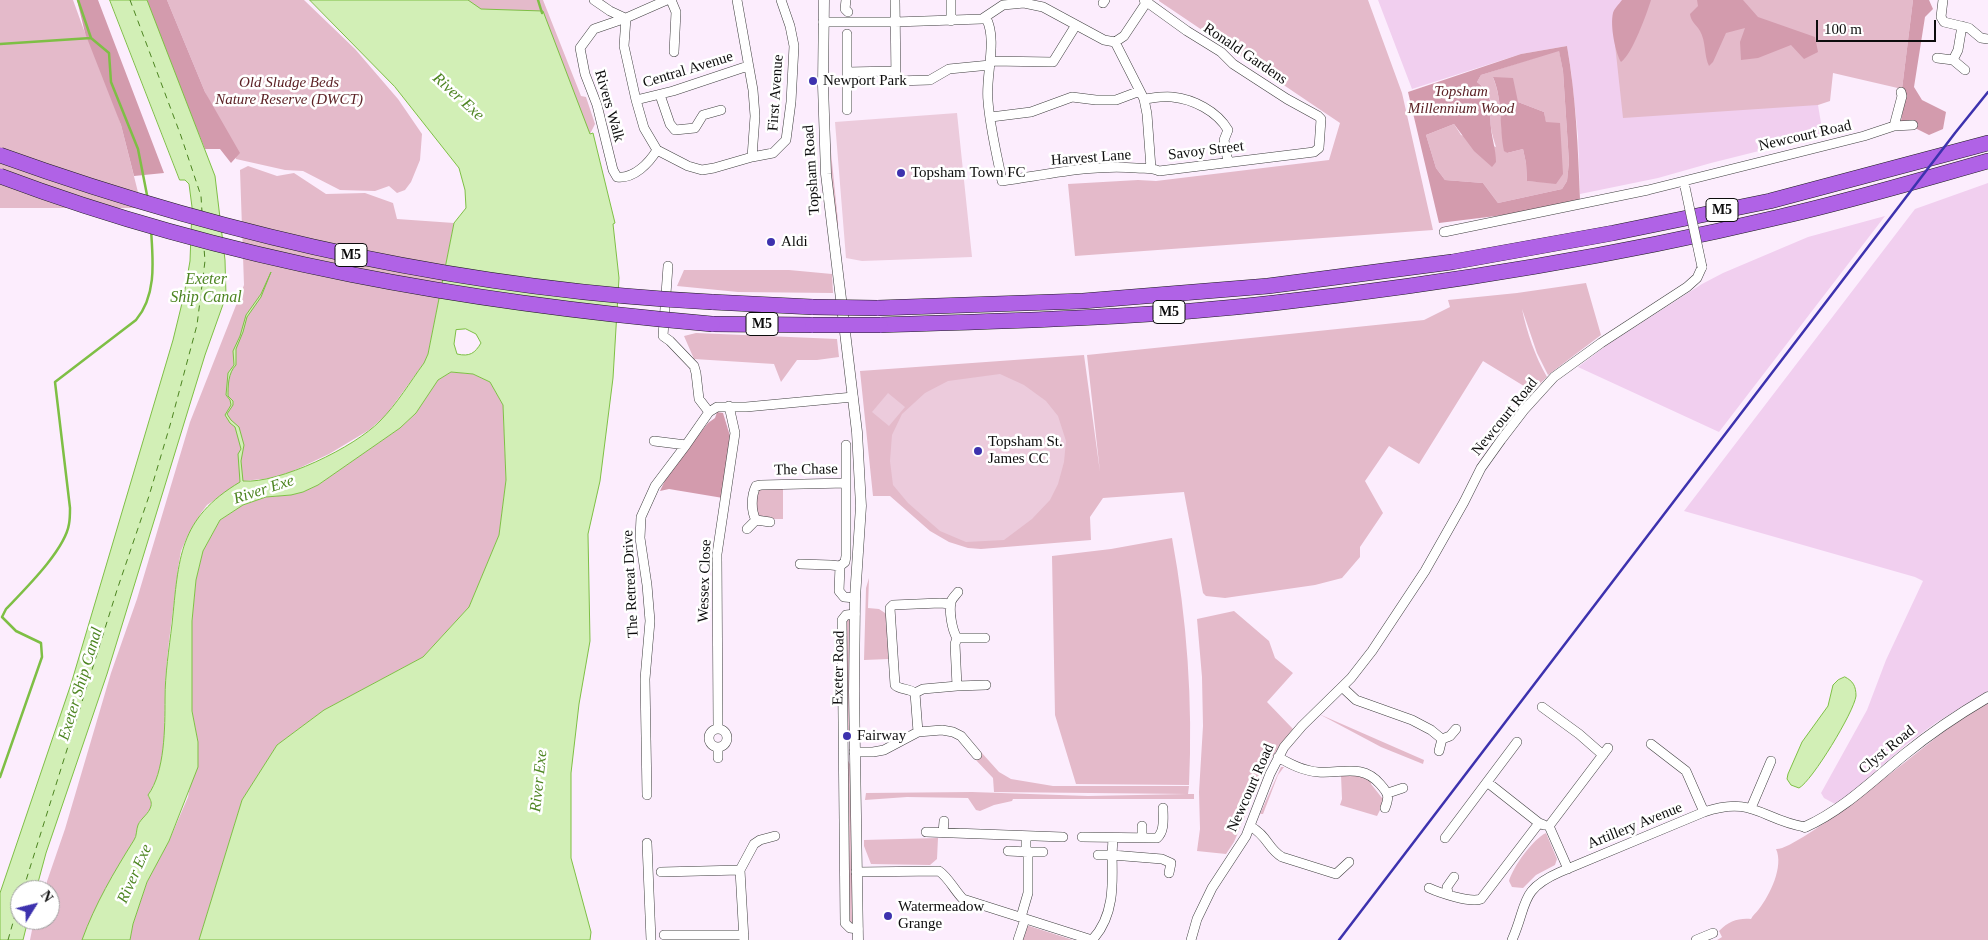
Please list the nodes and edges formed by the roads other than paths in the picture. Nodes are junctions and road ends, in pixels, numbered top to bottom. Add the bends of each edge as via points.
1 (594, 0) edge
2 (667, 0) edge
3 (671, 0) edge
4 (737, 0) edge
5 (780, 0) edge
6 (824, 0) edge
7 (846, 0) edge
8 (895, 0) edge
9 (951, 0) edge
10 (1943, 0) edge
11 (1146, 1) edge
12 (848, 12) dead end
13 (626, 18) junction
14 (986, 18) junction
15 (823, 22) junction
16 (896, 22) junction
17 (951, 22) junction
18 (1076, 25) junction
19 (1962, 26) junction
20 (846, 34) dead end
21 (1988, 40) edge
22 (1115, 42) junction
23 (674, 52) dead end
24 (1936, 58) dead end
25 (1953, 60) junction
26 (990, 63) junction
27 (748, 66) junction
28 (1965, 70) dead end
29 (848, 72) junction
30 (895, 72) junction
31 (1901, 92) dead end
32 (660, 95) junction
33 (1142, 95) junction
34 (636, 100) junction
35 (721, 110) dead end
36 (847, 110) dead end
37 (991, 117) junction
38 (1913, 125) dead end
39 (1894, 126) junction
40 (1319, 131) joint
41 (1988, 143) edge
42 (657, 150) junction
43 (0, 155) edge
44 (752, 157) junction
45 (1988, 161) edge
46 (1228, 162) junction
47 (1151, 168) junction
48 (0, 176) edge
49 (1685, 184) junction
50 (1444, 232) dead end
51 (668, 266) dead end
52 (853, 397) junction
53 (729, 406) junction
54 (709, 412) junction
55 (654, 441) dead end
56 (686, 444) junction
57 (846, 445) dead end
58 (846, 483) junction
59 (756, 520) junction
60 (770, 522) dead end
61 (747, 529) dead end
62 (800, 564) dead end
63 (840, 566) junction
64 (958, 592) dead end
65 (856, 598) junction
66 (951, 604) junction
67 (855, 614) junction
68 (957, 638) junction
69 (985, 638) dead end
70 (986, 685) dead end
71 (957, 686) junction
72 (1342, 688) junction
73 (915, 693) junction
74 (1988, 697) edge
75 (1542, 707) dead end
76 (718, 728) junction
77 (1456, 729) dead end
78 (918, 732) junction
79 (1442, 739) junction
80 (1517, 742) dead end
81 (1652, 744) dead end
82 (718, 747) junction
83 (1439, 751) dead end
84 (854, 752) junction
85 (977, 755) dead end
86 (1278, 757) junction
87 (718, 758) dead end
88 (1771, 761) dead end
89 (1487, 782) junction
90 (1403, 788) dead end
91 (1388, 793) junction
92 (647, 795) dead end
93 (1163, 808) dead end
94 (1386, 808) dead end
95 (1751, 808) junction
96 (1704, 812) junction
97 (944, 821) dead end
98 (1539, 823) junction
99 (1142, 826) dead end
100 (1250, 826) junction
101 (1549, 826) junction
102 (1805, 826) joint
103 (926, 832) dead end
104 (943, 833) junction
105 (775, 836) dead end
106 (1026, 836) junction
107 (1063, 837) dead end
108 (1082, 837) dead end
109 (1112, 838) junction
110 (1142, 838) junction
111 (1445, 838) dead end
112 (647, 843) dead end
113 (1008, 851) dead end
114 (1028, 852) junction
115 (1043, 852) dead end
116 (1098, 854) dead end
117 (1112, 855) junction
118 (1349, 862) dead end
119 (1568, 869) junction
120 (740, 870) junction
121 (661, 872) dead end
122 (856, 872) junction
123 (1169, 873) dead end
124 (1454, 878) dead end
125 (1429, 888) dead end
126 (1448, 894) junction
127 (1023, 918) junction
128 (1713, 933) dead end
129 (664, 935) dead end
130 (858, 935) edge
131 (744, 938) edge
132 (651, 940) edge
133 (1018, 940) edge
134 (1092, 940) edge
135 (1191, 940) edge
136 (1512, 940) edge
137 (1696, 940) edge

1 - 13 street
2 - 13 street
3 - 23 street via 676,12
4 - 27 street
5 - 44 street, First Avenue via 794,46 790,126 786,140 773,153
6 - 15 street, Topsham Road
7 - 12 street
8 - 16 street
9 - 17 street
10 - 19 street via 1941,18 1947,24
11 - 22 street via 1124,36
11 - 40 street, Ronald Gardens via 1221,52 1233,64 1318,116
13 - 34 street via 624,46
13 - 42 street, Rivers Walk via 594,29 580,48 585,74 616,177 622,178 642,168
14 - 17 street
14 - 18 street via 1003,5 1024,3 1043,7
14 - 26 street via 990,24
15 - 16 street
15 - 52 street, Topsham Road via 826,174
16 - 17 street
16 - 30 street
18 - 22 street via 1104,40
18 - 26 street via 1053,62
19 - 21 street
19 - 25 street
20 - 29 street
22 - 33 street, Savoy Street
24 - 25 street
25 - 28 street
26 - 30 street via 949,69 930,80 896,81
26 - 37 street via 987,99
27 - 32 street, Central Avenue
27 - 44 street via 755,116
29 - 30 street
29 - 36 street
31 - 39 street
32 - 34 street, Central Avenue
32 - 35 street via 675,130 695,128 703,115
33 - 37 street via 1116,100 1072,97 1030,112
33 - 46 street via 1171,96 1200,105 1218,116 1228,130 1224,140
33 - 47 street, Savoy Street via 1147,114
34 - 42 street via 644,128
37 - 47 street, Harvest Lane via 1002,181 1050,173
38 - 39 street, Newcourt Road
39 - 49 street, Newcourt Road
40 - 46 street, Savoy Street via 1317,151
41 - 43 highway, M5, bridge via 1770,200 1452,262 1268,286 1083,301 877,308 661,299 561,289 392,264 178,212 66,179
42 - 44 street, First Avenue via 702,170
45 - 48 highway, M5, bridge via 1776,218 1617,252 1457,280 1272,303 1083,319 880,325 712,324 474,297 286,261 174,233 62,200
46 - 47 street, Savoy Street via 1158,171
49 - 50 street
49 - 72 street, Newcourt Road, bridge via 1702,267 1698,278 1554,377 1524,410 1481,468 1396,616
51 - 54 street via 663,336 694,366 699,399
52 - 53 street
52 - 65 street, Exeter Road via 861,506
53 - 54 street
53 - 76 street, Wessex Close via 735,433 717,554
54 - 56 street, The Retreat Drive
55 - 56 street
56 - 92 street, The Retreat Drive via 655,486 641,516 640,538 650,621 645,679
57 - 58 street, The Chase
58 - 59 street, The Chase via 756,486 753,513
58 - 63 street, The Chase via 846,556
59 - 60 street
59 - 61 street
62 - 63 street
63 - 65 street, The Chase via 840,593 844,597
64 - 66 street
65 - 67 street, Exeter Road
66 - 68 street via 953,632
66 - 73 street via 893,605 890,608 895,685
67 - 84 street, Exeter Road
67 - 130 street via 846,615 842,620 846,923
68 - 69 street
68 - 71 street
70 - 71 street
71 - 73 street via 923,689
72 - 79 street via 1356,700 1412,720
72 - 86 street, Newcourt Road via 1292,736
73 - 78 street
74 - 102 street, Clyst Road via 1935,730 1828,815
75 - 101 street via 1606,752
76 - 82 street, Wessex Close via 712,730 708,738
76 - 82 street, Wessex Close via 728,736 727,742
77 - 79 street
78 - 84 street via 884,750
78 - 85 street via 953,732 962,736
79 - 83 street
80 - 89 street
81 - 96 street via 1686,771
82 - 87 street, Wessex Close
84 - 122 street, Exeter Road
86 - 91 street via 1305,770 1338,775 1350,770 1366,772
86 - 100 street, Newcourt Road
88 - 95 street
89 - 98 street
89 - 111 street
90 - 91 street
91 - 94 street
93 - 110 street via 1161,834 1153,839
95 - 96 street, Artillery Avenue via 1722,806
95 - 102 street, Artillery Avenue
96 - 119 street, Artillery Avenue
97 - 104 street
98 - 101 street
98 - 126 street via 1481,899 1468,900
99 - 110 street
100 - 118 street via 1262,834 1276,854 1282,857 1336,874
100 - 135 street, Newcourt Road via 1212,888
101 - 119 street
103 - 104 street
104 - 106 street
105 - 120 street via 754,844
106 - 107 street
106 - 114 street
108 - 109 street
109 - 110 street
109 - 117 street
112 - 132 street
113 - 114 street
114 - 115 street
114 - 127 street via 1028,894
116 - 117 street
117 - 123 street via 1162,859 1171,863
117 - 134 street via 1112,897 1108,916
119 - 136 street, Artillery Avenue via 1547,877 1530,891
120 - 121 street
120 - 131 street
122 - 127 street via 939,871 963,899
122 - 130 street, Exeter Road
124 - 126 street via 1447,887
125 - 126 street
127 - 133 street
127 - 134 street
128 - 137 street
129 - 131 street

